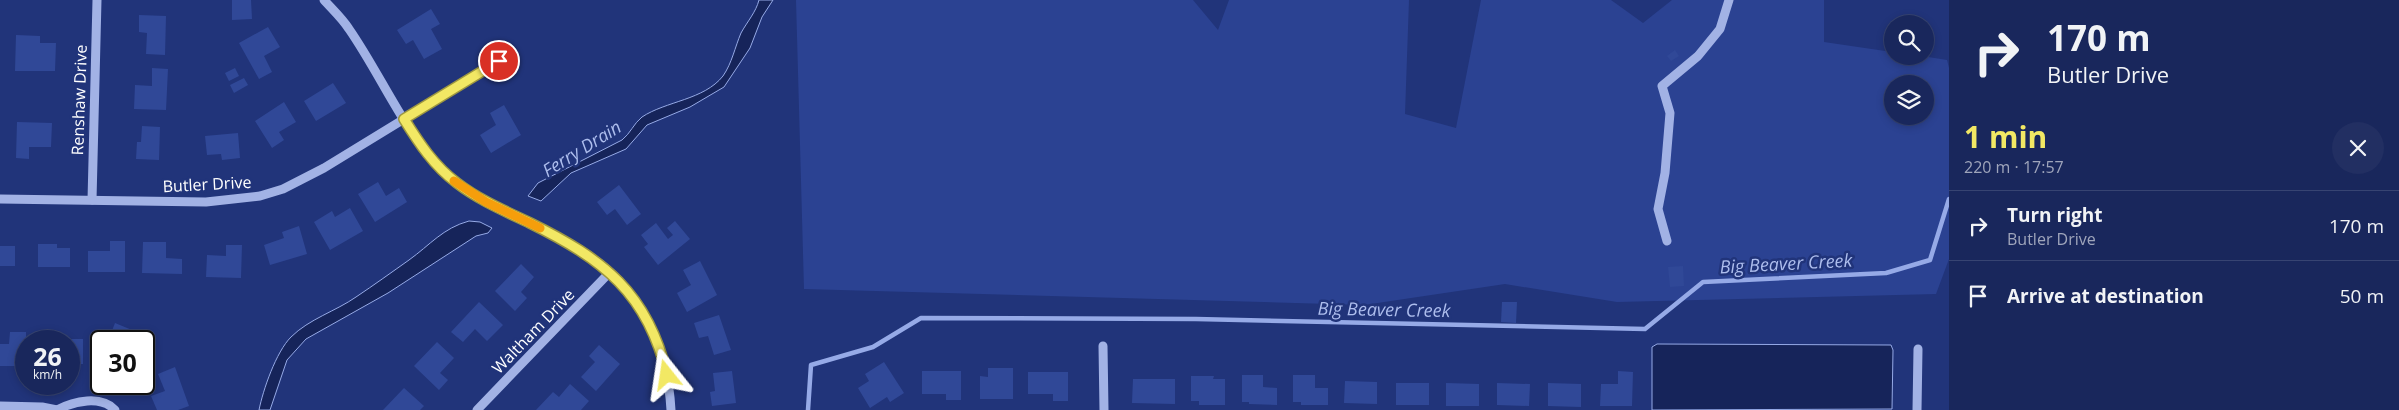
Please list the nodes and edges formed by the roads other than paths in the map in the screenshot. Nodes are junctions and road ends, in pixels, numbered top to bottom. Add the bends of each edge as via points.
1 (97, 0) edge
2 (324, 0) edge
3 (1729, 0) edge
4 (499, 61) dead end
5 (404, 119) junction
6 (0, 199) edge
7 (92, 200) junction
8 (1667, 241) dead end
9 (610, 272) junction
10 (1103, 346) dead end
11 (1918, 349) dead end
12 (0, 406) edge
13 (57, 410) edge
14 (115, 410) edge
15 (477, 410) edge
16 (671, 410) edge
17 (1104, 410) edge
18 (1917, 410) edge

1 - 7 street, Renshaw Drive
2 - 5 street via 348,27
3 - 8 street via 1720,29 1698,56 1662,86 1670,112 1658,209
4 - 5 street, Butler Drive
5 - 7 street, Butler Drive via 301,180 260,196 206,202
5 - 9 street via 432,160 456,182 486,202 578,248
6 - 7 street, Butler Drive
9 - 15 street, Waltham Drive
9 - 16 street via 631,295 653,332 667,375
10 - 17 street
11 - 18 street
12 - 13 street
13 - 14 street via 67,404 100,401

